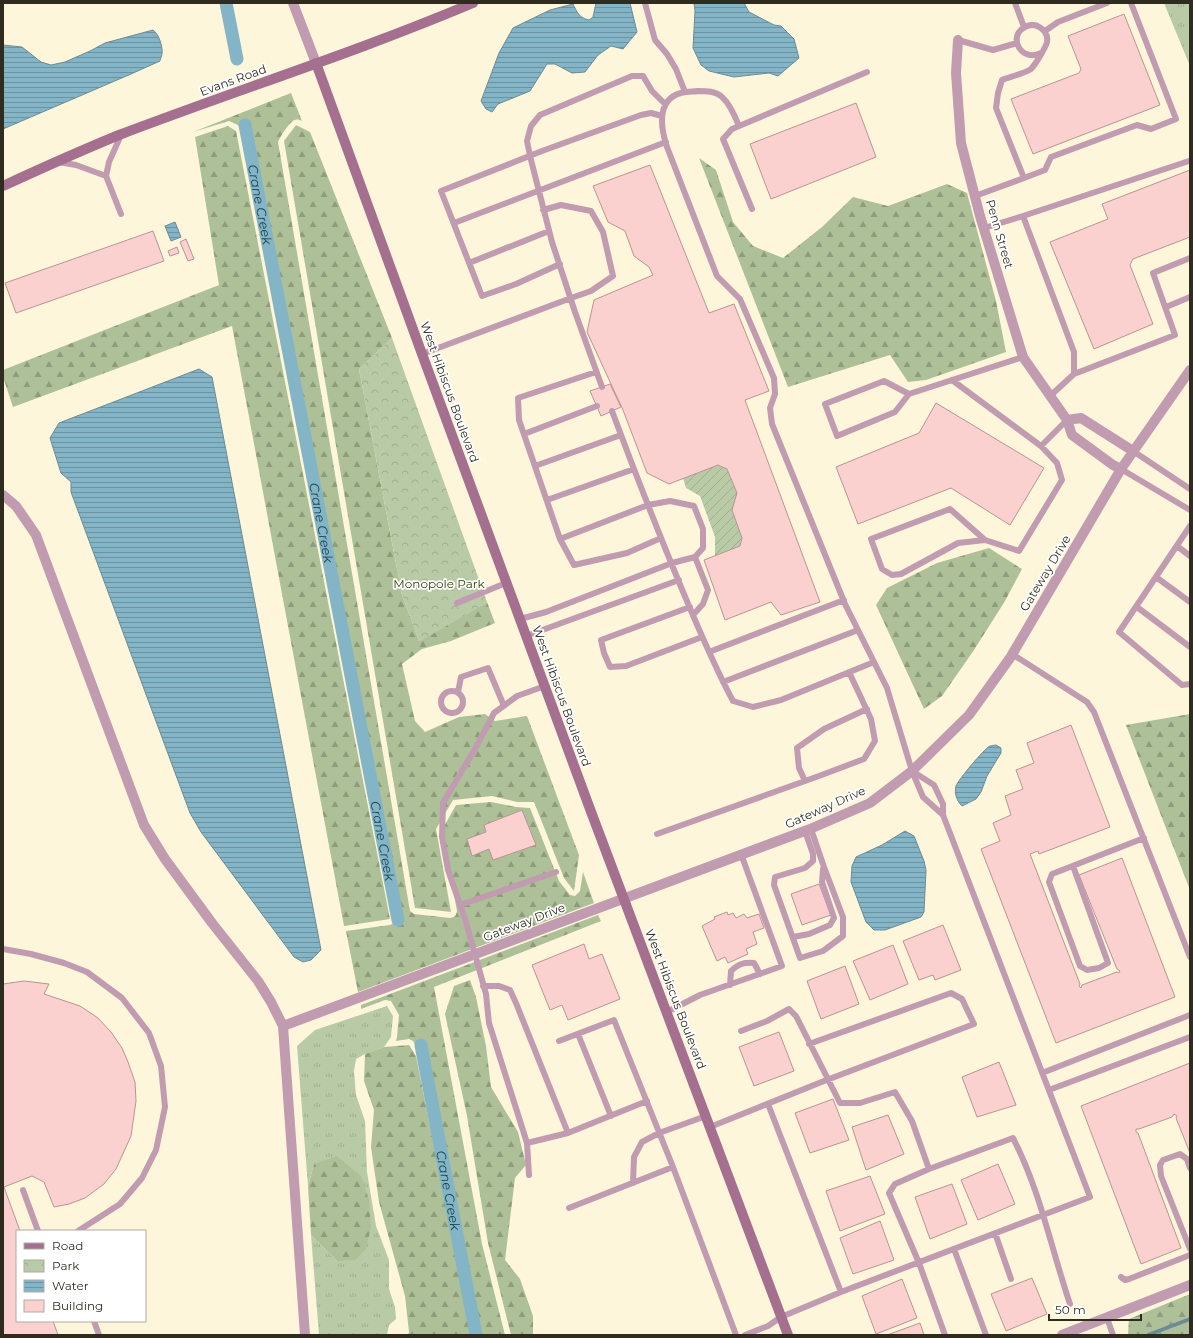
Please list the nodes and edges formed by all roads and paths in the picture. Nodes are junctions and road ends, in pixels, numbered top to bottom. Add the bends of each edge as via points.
1 (293, 3) edge
2 (473, 3) edge
3 (1015, 3) edge
4 (1107, 3) edge
5 (1131, 3) edge
6 (646, 4) edge
7 (1024, 27) junction
8 (1044, 31) junction
9 (958, 40) joint
10 (1017, 43) junction
11 (1041, 53) junction
12 (316, 63) junction
13 (867, 72) dead end
14 (684, 92) junction
15 (665, 104) junction
16 (662, 116) junction
17 (739, 126) junction
18 (121, 135) junction
19 (666, 142) junction
20 (530, 156) junction
21 (1189, 161) edge
22 (57, 162) junction
23 (106, 176) junction
24 (1024, 178) junction
25 (3, 186) edge
26 (538, 191) junction
27 (975, 196) junction
28 (752, 209) dead end
29 (543, 210) junction
30 (121, 214) dead end
31 (1023, 216) junction
32 (454, 223) junction
33 (984, 228) junction
34 (549, 231) junction
35 (1190, 258) edge
36 (469, 263) junction
37 (560, 264) junction
38 (1190, 297) edge
39 (571, 298) junction
40 (1166, 308) junction
41 (422, 354) junction
42 (1023, 357) junction
43 (1190, 370) edge
44 (596, 372) junction
45 (1074, 374) junction
46 (952, 380) junction
47 (602, 387) dead end
48 (909, 394) junction
49 (1050, 396) junction
50 (597, 406) dead end
51 (612, 411) dead end
52 (1067, 420) junction
53 (524, 434) junction
54 (621, 435) junction
55 (1041, 446) junction
56 (1133, 451) junction
57 (535, 466) junction
58 (634, 469) junction
59 (1121, 469) junction
60 (1190, 489) edge
61 (3, 495) edge
62 (547, 500) junction
63 (648, 505) junction
64 (1190, 510) edge
65 (1190, 526) edge
66 (661, 538) junction
67 (560, 539) junction
68 (985, 540) junction
69 (1177, 546) junction
70 (1190, 556) edge
71 (695, 557) junction
72 (672, 563) junction
73 (1156, 577) junction
74 (679, 580) junction
75 (506, 583) junction
76 (844, 600) junction
77 (1190, 602) edge
78 (457, 604) dead end
79 (1137, 606) junction
80 (690, 607) junction
81 (693, 615) junction
82 (520, 620) junction
83 (858, 630) junction
84 (526, 636) junction
85 (702, 637) junction
86 (1190, 647) edge
87 (709, 652) junction
88 (1012, 654) junction
89 (874, 662) junction
90 (850, 672) junction
91 (723, 682) junction
92 (1190, 684) edge
93 (545, 686) junction
94 (458, 692) dead end
95 (504, 706) junction
96 (867, 709) junction
97 (912, 771) junction
98 (806, 781) junction
99 (943, 815) junction
100 (808, 830) junction
101 (657, 834) dead end
102 (1144, 838) junction
103 (741, 854) junction
104 (1073, 866) junction
105 (824, 867) junction
106 (556, 872) dead end
107 (624, 898) junction
108 (460, 905) junction
109 (793, 937) junction
110 (3, 948) edge
111 (474, 955) junction
112 (1190, 956) edge
113 (760, 974) junction
114 (730, 985) junction
115 (483, 986) junction
116 (667, 1012) junction
117 (1190, 1015) edge
118 (284, 1026) junction
119 (742, 1031) dead end
120 (578, 1034) junction
121 (1190, 1037) edge
122 (558, 1041) dead end
123 (809, 1044) junction
124 (1042, 1073) junction
125 (828, 1080) junction
126 (1049, 1090) junction
127 (647, 1101) junction
128 (768, 1104) junction
129 (611, 1116) junction
130 (706, 1116) junction
131 (710, 1127) junction
132 (568, 1133) junction
133 (659, 1133) junction
134 (527, 1143) junction
135 (673, 1167) junction
136 (1190, 1168) edge
137 (929, 1169) junction
138 (529, 1175) dead end
139 (633, 1183) junction
140 (23, 1190) dead end
141 (569, 1208) dead end
142 (1044, 1214) junction
143 (38, 1230) edge
144 (80, 1230) edge
145 (995, 1233) junction
146 (954, 1249) junction
147 (1190, 1249) edge
148 (1190, 1255) edge
149 (918, 1263) junction
150 (1121, 1277) dead end
151 (1011, 1279) dead end
152 (1190, 1285) edge
153 (841, 1292) junction
154 (1070, 1304) dead end
155 (781, 1317) junction
156 (1107, 1318) junction
157 (94, 1322) edge
158 (99, 1335) edge
159 (305, 1335) edge
160 (736, 1335) edge
161 (745, 1335) edge
162 (788, 1335) edge
163 (945, 1335) edge
164 (986, 1335) edge
165 (1062, 1335) edge
166 (1113, 1335) edge

1 - 12 street
2 - 12 street, Evans Road
3 - 7 lane
4 - 8 lane via 1058,22
5 - 24 lane via 1176,119 1151,129 1137,125 1051,157 1045,170
6 - 14 lane via 655,40 676,69
7 - 8 lane via 1032,25
7 - 10 lane via 1019,32
8 - 11 lane via 1047,41
9 - 10 lane via 993,50
9 - 27 street, Penn Street via 956,73 961,143
10 - 11 lane via 1025,54
11 - 24 lane via 1031,69 1002,80 998,93 996,108
12 - 18 street, Evans Road
12 - 41 street, West Hibiscus Boulevard
13 - 17 lane
14 - 15 lane
14 - 17 lane via 714,92 721,96 730,106
15 - 16 lane
15 - 20 lane via 652,91 643,76 632,76 540,115 531,126 527,141
16 - 19 lane via 662,131
16 - 20 lane via 651,113 641,115
17 - 28 lane via 732,129 723,139
18 - 22 street, Evans Road
18 - 23 lane
19 - 26 lane
19 - 76 lane via 717,276 740,299 774,378 774,394 770,408 772,424
20 - 26 lane
20 - 32 lane via 441,191
21 - 31 lane
22 - 23 lane via 76,165
22 - 25 street, Evans Road
23 - 30 lane
24 - 27 lane
26 - 29 lane
26 - 32 lane
27 - 33 street, Penn Street
29 - 34 lane
29 - 39 lane via 561,205 591,211 603,232 613,276 591,291
31 - 33 lane
31 - 45 lane via 1074,352
32 - 36 lane
33 - 42 street, Penn Street
34 - 36 lane
34 - 37 lane
35 - 40 lane via 1153,273
36 - 37 lane via 482,296
37 - 39 lane
38 - 40 lane
39 - 41 lane
39 - 44 lane
40 - 45 lane via 1175,335
41 - 75 street, West Hibiscus Boulevard
42 - 46 lane
42 - 49 street, Penn Street
43 - 56 street, Gateway Drive
44 - 47 lane
44 - 53 lane via 518,398 519,420
45 - 49 lane
46 - 48 lane
46 - 55 lane
48 - 48 lane via 884,381 825,404 837,436 895,412
49 - 52 street, Penn Street
50 - 53 lane
51 - 54 lane
52 - 55 lane
52 - 56 street via 1081,418
52 - 59 street, Penn Street via 1072,435
53 - 57 lane
54 - 57 lane
54 - 58 lane
55 - 68 lane via 1057,463 1062,480 1019,551
56 - 59 street, Gateway Drive
56 - 60 lane
57 - 62 lane
58 - 62 lane
58 - 63 lane
59 - 64 lane
59 - 88 street, Gateway Drive
61 - 118 street via 16,506 36,535 144,825 215,928 258,981
62 - 67 lane
63 - 66 lane
63 - 67 lane
63 - 71 lane via 670,501 694,506 703,529 703,548
65 - 69 lane
66 - 67 lane via 627,553 574,564
66 - 72 lane
68 - 68 lane via 950,509 871,539 882,569 892,575 901,574 958,543
69 - 70 lane
69 - 73 lane
71 - 72 lane
71 - 81 lane via 708,590 704,604
72 - 74 lane
72 - 82 lane
73 - 77 lane
73 - 79 lane
74 - 80 lane
74 - 84 lane
75 - 78 lane
75 - 82 street, West Hibiscus Boulevard
76 - 83 lane
76 - 87 lane
79 - 86 lane
79 - 92 lane via 1119,632 1182,685
80 - 81 lane
80 - 85 lane via 601,640 604,653 610,667 626,666
81 - 85 lane
82 - 84 street, West Hibiscus Boulevard
83 - 89 lane
83 - 91 lane
84 - 93 street, West Hibiscus Boulevard
85 - 87 lane
87 - 91 lane
88 - 97 street, Gateway Drive via 969,715
88 - 102 lane via 1086,702 1094,712
89 - 90 lane
89 - 97 lane via 887,688
90 - 91 lane via 781,700 753,707 733,701
90 - 96 lane
93 - 95 lane via 517,696
93 - 107 street, West Hibiscus Boulevard
94 - 95 lane via 462,677 488,668
95 - 108 lane via 494,713 443,803 442,837 445,856
96 - 98 lane via 824,729 797,748 799,768
96 - 98 lane via 875,741 864,759
97 - 99 lane via 923,797
97 - 99 lane via 934,785 943,804
97 - 100 street, Gateway Drive via 870,803
98 - 101 lane
99 - 124 lane
100 - 103 street, Gateway Drive
100 - 105 lane
100 - 109 lane via 813,861 805,868 775,877 774,885
102 - 104 lane
102 - 112 lane
103 - 107 street, Gateway Drive
103 - 113 lane via 782,966
104 - 104 lane via 1052,874 1049,882 1080,966 1087,970 1099,968 1108,963
105 - 109 lane via 822,882 834,918 830,925 809,934
105 - 109 lane via 843,917 843,936 823,951 800,958
106 - 108 lane
107 - 111 street, Gateway Drive
107 - 116 street, West Hibiscus Boulevard
108 - 111 lane
110 - 144 lane via 64,963 86,972 122,998 149,1033 161,1066 165,1107 156,1150 142,1178 120,1204
111 - 115 lane
111 - 118 street, Gateway Drive
113 - 114 lane
113 - 114 lane via 754,963 746,962 731,971
114 - 116 lane via 700,995
115 - 132 lane via 499,986 510,990
115 - 134 lane via 489,1023
116 - 130 street, West Hibiscus Boulevard
117 - 124 lane
118 - 159 street
119 - 123 lane via 789,1009 796,1016
120 - 122 lane
120 - 127 lane via 614,1020
120 - 129 lane
121 - 126 lane
123 - 125 lane
123 - 125 lane via 951,993 962,999 974,1024
124 - 126 lane
125 - 128 lane
125 - 137 lane via 840,1103 860,1103 895,1092 912,1121
126 - 142 lane via 1090,1197
127 - 129 lane
127 - 133 lane
128 - 131 lane
128 - 153 lane
129 - 132 lane
130 - 131 street, West Hibiscus Boulevard
130 - 133 lane
131 - 155 street, West Hibiscus Boulevard
132 - 134 lane
133 - 135 lane
133 - 139 lane via 642,1142 634,1158
134 - 138 lane
135 - 139 lane
135 - 160 lane
136 - 147 lane via 1187,1159 1180,1154 1163,1160 1160,1166 1161,1176
137 - 142 lane via 1013,1138 1024,1158
137 - 149 lane via 895,1184 889,1192
139 - 141 lane
140 - 143 lane
142 - 145 lane
142 - 154 lane
145 - 146 lane
145 - 151 lane
146 - 149 lane
146 - 164 lane
148 - 150 lane via 1130,1279 1125,1280
149 - 153 lane
149 - 163 lane
152 - 156 street
153 - 155 lane
155 - 161 lane via 768,1326
155 - 162 street, West Hibiscus Boulevard
156 - 165 street
156 - 166 lane
157 - 158 lane

